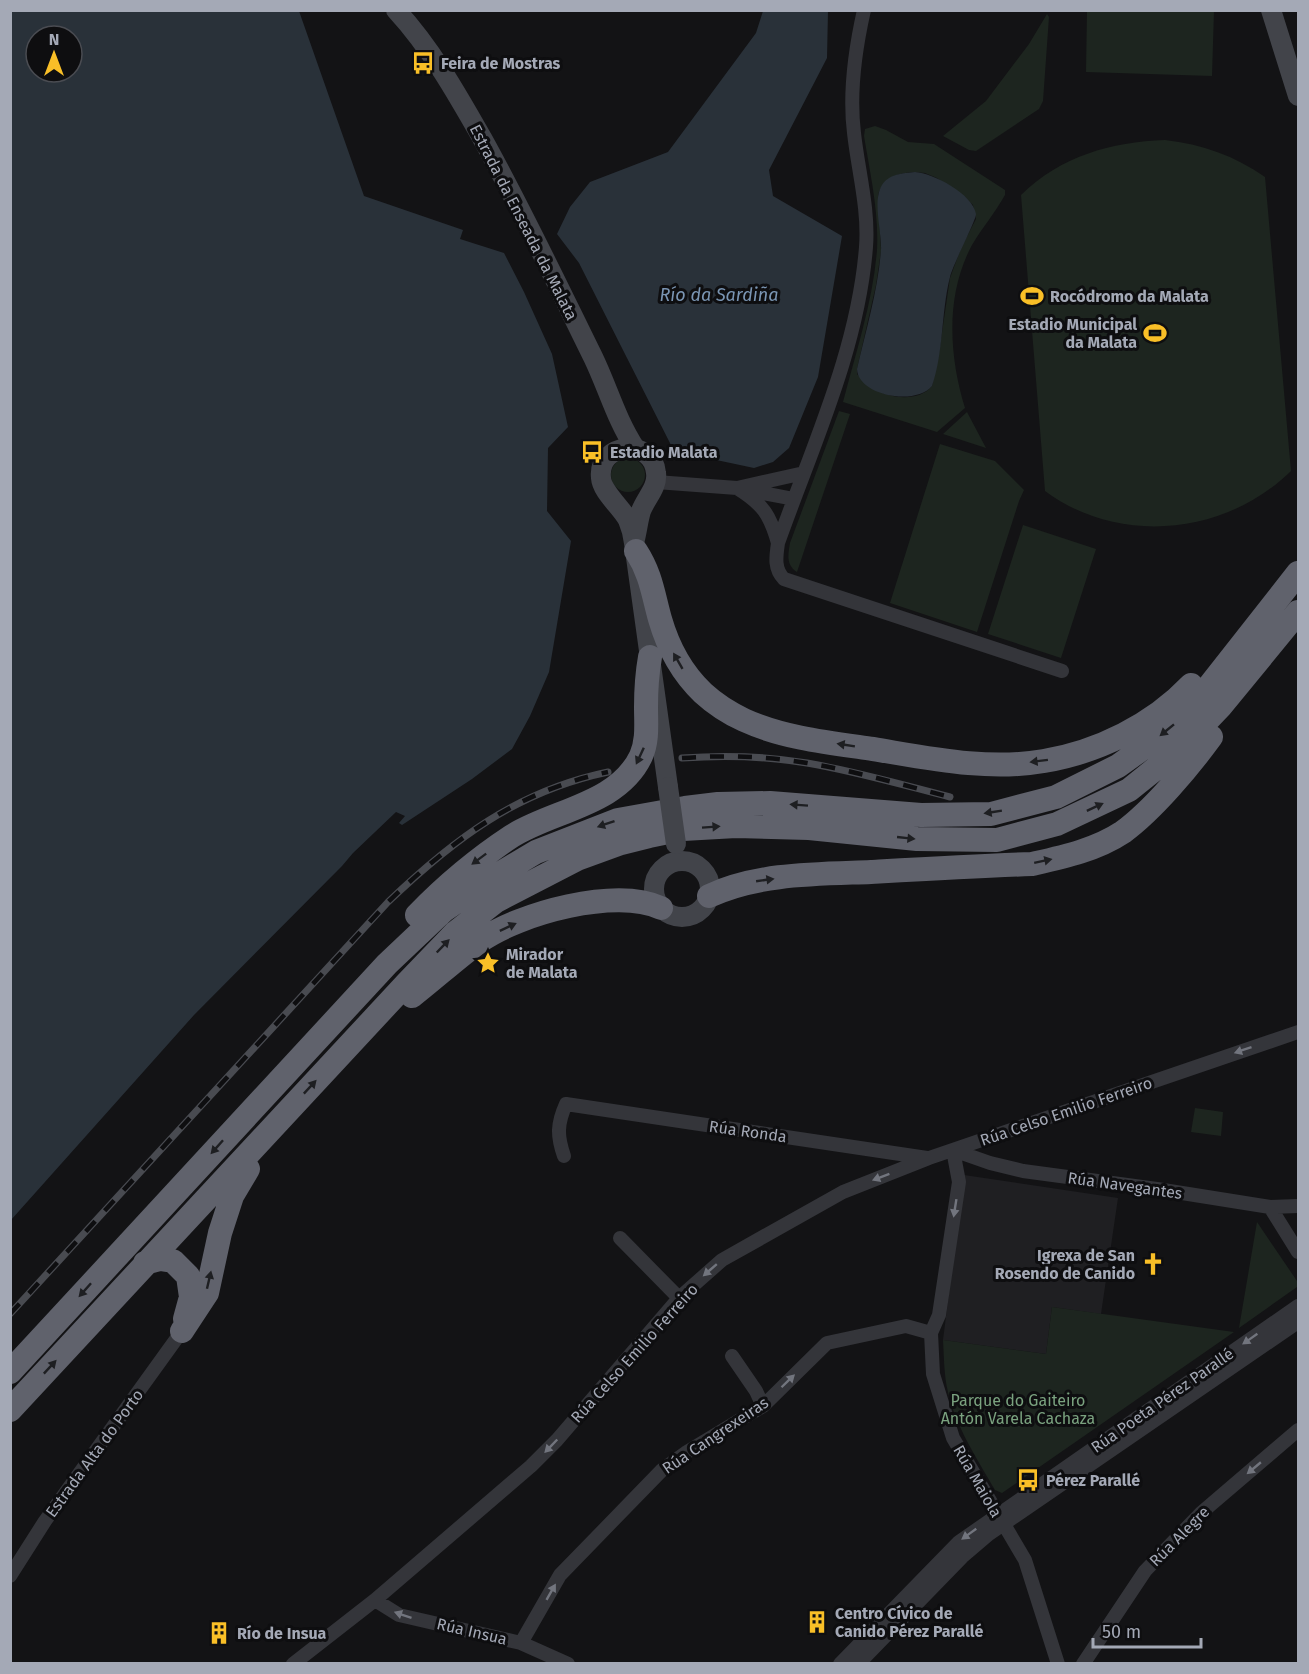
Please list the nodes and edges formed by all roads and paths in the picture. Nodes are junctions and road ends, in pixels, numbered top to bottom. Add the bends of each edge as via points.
1 (396, 10) edge
2 (864, 10) edge
3 (1271, 10) edge
4 (1299, 96) edge
5 (616, 414) junction
6 (635, 448) junction
7 (607, 457) junction
8 (804, 473) junction
9 (737, 488) junction
10 (652, 489) junction
11 (794, 499) junction
12 (615, 500) junction
13 (778, 543) junction
14 (635, 547) junction
15 (1299, 573) edge
16 (1274, 604) junction
17 (1299, 614) edge
18 (650, 657) junction
19 (1062, 671) dead end
20 (677, 853) junction
21 (709, 896) junction
22 (661, 908) junction
23 (1299, 1032) edge
24 (359, 1034) junction
25 (256, 1103) junction
26 (270, 1130) junction
27 (953, 1150) junction
28 (564, 1156) dead end
29 (929, 1158) junction
30 (1299, 1206) edge
31 (1270, 1207) junction
32 (620, 1238) dead end
33 (1299, 1252) edge
34 (145, 1263) junction
35 (679, 1298) junction
36 (1299, 1306) edge
37 (1299, 1322) edge
38 (182, 1331) junction
39 (931, 1333) junction
40 (732, 1356) dead end
41 (10, 1372) edge
42 (763, 1406) junction
43 (10, 1410) edge
44 (1299, 1430) edge
45 (1000, 1520) junction
46 (10, 1576) edge
47 (375, 1600) junction
48 (521, 1643) junction
49 (293, 1664) edge
50 (568, 1664) edge
51 (840, 1664) edge
52 (858, 1664) edge
53 (1058, 1664) edge
54 (1083, 1664) edge

1 - 5 main road, Estrada da Enseada da Malata via 434,59 517,201 602,376
2 - 8 street via 852,107 866,228 864,263 846,354
3 - 4 main road
5 - 6 main road, Estrada da Enseada da Malata
5 - 7 main road, Estrada da Enseada da Malata
6 - 7 main road via 623,448
6 - 10 main road via 654,463
7 - 12 main road via 601,480
8 - 9 street
8 - 11 street
9 - 10 street
9 - 11 street
9 - 13 street via 765,510
10 - 12 main road via 632,503
10 - 14 main road via 641,512
11 - 13 street
12 - 14 main road via 629,522
13 - 19 street via 777,566 784,579
16 -> 14 highway via 1253,618 1174,703 1132,730 1092,749 1043,762 993,765 802,737 746,721 721,708 685,674 671,649 650,576
14 - 18 main road
15 - 16 highway
16 -> 25 highway via 1171,728 1118,766 1056,797 991,814 921,815 770,803 718,804 618,820 536,852 443,911 387,964
21 -> 17 highway via 748,883 807,875 1032,864 1093,847 1122,832 1159,798 1203,748 1281,646
24 -> 17 highway via 455,933 496,901 577,859 621,843 683,830 736,826 809,828 917,839 997,840 1058,824 1129,790 1180,749
18 - 20 main road, bridge
18 -> 25 highway via 646,676 647,732 641,756 630,774 597,798 514,834 465,870 363,970
20 - 21 main road via 703,871
20 - 22 main road via 658,876 654,892
21 - 22 main road via 700,911 684,917
24 -> 22 highway via 482,940 532,916 614,901 634,900
23 -> 27 street, Rúa Celso Emilio Ferreiro
26 -> 24 highway
25 -> 41 highway
26 - 34 highway
38 -> 26 highway via 207,1293 232,1196
27 - 29 street, Rúa Celso Emilio Ferreiro
27 - 31 street, Rúa Navegantes via 1023,1171
27 -> 39 street, Rúa Maiola via 959,1182 939,1315
28 - 29 street, Rúa Ronda via 558,1125 566,1104
29 -> 35 street, Rúa Celso Emilio Ferreiro via 833,1197 722,1260
30 - 31 street, Rúa Navegantes
31 - 33 street
32 - 35 street
34 - 38 highway via 173,1261 188,1276 191,1297
43 -> 34 highway
35 -> 47 street, Rúa Celso Emilio Ferreiro via 531,1466
36 -> 45 street, Rúa Poeta Pérez Parallé
37 - 45 street, Rúa Poeta Pérez Parallé
38 - 46 street, Estrada Alta do Porto
42 -> 39 street, Rúa Cangrexeiras via 827,1343 906,1326
39 - 45 street, Rúa Maiola via 933,1374 953,1438
40 - 42 street
48 -> 42 street, Rúa Cangrexeiras via 560,1575 662,1470
44 -> 54 street, Rúa Alegre via 1201,1513 1145,1571
45 -> 51 street, Rúa Poeta Pérez Parallé via 958,1542
45 - 52 street, Rúa Poeta Pérez Parallé
45 - 53 street, Rúa Maiola via 1025,1560
48 -> 47 street, Rúa Insua via 399,1615
47 - 49 street, Rúa Celso Emilio Ferreiro
48 - 50 street, Rúa Insua

